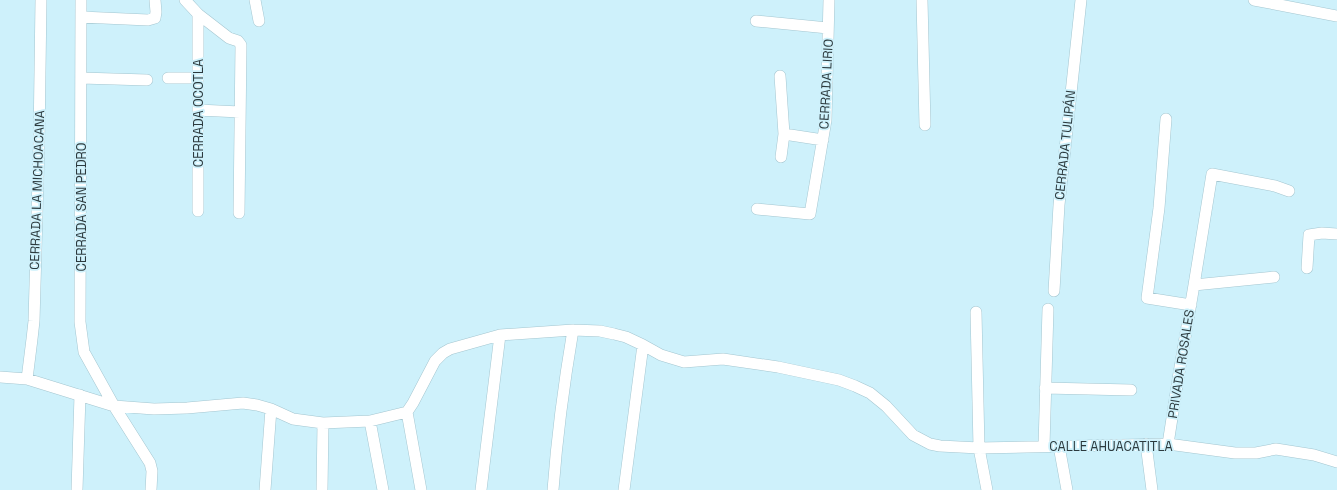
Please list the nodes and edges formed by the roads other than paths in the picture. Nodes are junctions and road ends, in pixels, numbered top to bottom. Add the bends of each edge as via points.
1 (41, 0) edge
2 (81, 0) edge
3 (155, 0) edge
4 (186, 0) edge
5 (255, 0) edge
6 (829, 0) edge
7 (922, 0) edge
8 (1081, 0) edge
9 (1254, 0) edge
10 (198, 14) junction
11 (1337, 16) edge
12 (81, 17) junction
13 (259, 21) dead end
14 (756, 22) dead end
15 (828, 28) junction
16 (780, 76) dead end
17 (81, 78) junction
18 (168, 78) dead end
19 (198, 78) junction
20 (147, 80) dead end
21 (198, 110) junction
22 (240, 112) junction
23 (1166, 119) dead end
24 (925, 125) dead end
25 (784, 134) junction
26 (823, 140) junction
27 (781, 158) dead end
28 (1289, 191) dead end
29 (757, 209) dead end
30 (198, 212) dead end
31 (239, 213) dead end
32 (1337, 234) edge
33 (1307, 268) dead end
34 (1274, 277) dead end
35 (1194, 285) junction
36 (1054, 291) dead end
37 (1191, 305) junction
38 (1048, 309) dead end
39 (976, 312) dead end
40 (573, 330) junction
41 (500, 335) junction
42 (642, 345) junction
43 (0, 377) edge
44 (27, 379) junction
45 (1045, 388) junction
46 (1131, 390) dead end
47 (80, 395) junction
48 (114, 406) junction
49 (271, 409) junction
50 (407, 412) junction
51 (370, 421) junction
52 (323, 423) junction
53 (1146, 444) junction
54 (1168, 444) junction
55 (1044, 446) junction
56 (1058, 446) junction
57 (979, 448) junction
58 (1337, 462) edge
59 (76, 490) edge
60 (151, 490) edge
61 (265, 490) edge
62 (322, 490) edge
63 (383, 490) edge
64 (421, 490) edge
65 (481, 490) edge
66 (553, 490) edge
67 (624, 490) edge
68 (986, 490) edge
69 (1067, 490) edge
70 (1152, 490) edge

1 - 44 street, CERRADA LA MICHOACANA via 34,321
2 - 12 street, CERRADA SAN PEDRO
3 - 12 street via 154,18 148,20
4 - 10 street
5 - 13 street
6 - 15 street, CERRADA LIRIO
7 - 24 street
8 - 36 street, CERRADA TULIPÁN via 1059,204
9 - 11 street
10 - 19 street, CERRADA OCOTLA
10 - 22 street via 241,45
12 - 17 street, CERRADA SAN PEDRO
14 - 15 street, CERRADA LIRIO
15 - 26 street, CERRADA LIRIO via 826,120
16 - 25 street
17 - 20 street
17 - 48 street, CERRADA SAN PEDRO via 80,322 84,352
18 - 19 street
19 - 21 street, CERRADA OCOTLA
21 - 22 street
21 - 30 street, CERRADA OCOTLA
22 - 31 street
23 - 37 street via 1159,208 1147,298
25 - 26 street, CERRADA LIRIO
25 - 27 street
26 - 29 street, CERRADA LIRIO via 810,214
28 - 35 street, PRIVADA ROSALES via 1212,174
32 - 33 street via 1309,235
34 - 35 street
35 - 37 street, PRIVADA ROSALES
37 - 54 street, PRIVADA ROSALES
38 - 45 street
39 - 57 street
40 - 41 street
40 - 42 street via 614,334
40 - 66 street
41 - 50 street via 442,353
41 - 65 street
42 - 57 street, CALLE AHUACATITLA via 661,356 684,362 728,359 839,380 870,393 913,435 930,444
42 - 67 street
43 - 44 street
44 - 47 street
45 - 46 street
45 - 55 street
47 - 48 street
47 - 59 street
48 - 49 street via 172,409 243,404
48 - 60 street, CERRADA SAN PEDRO via 150,463
49 - 52 street via 293,419
49 - 61 street
50 - 51 street
50 - 64 street
51 - 52 street
51 - 63 street
52 - 62 street
53 - 54 street, CALLE AHUACATITLA
53 - 56 street, CALLE AHUACATITLA
53 - 70 street
54 - 58 street, CALLE AHUACATITLA via 1235,453 1256,453 1276,449 1314,455
55 - 56 street, CALLE AHUACATITLA
55 - 57 street, CALLE AHUACATITLA
56 - 69 street
57 - 68 street

